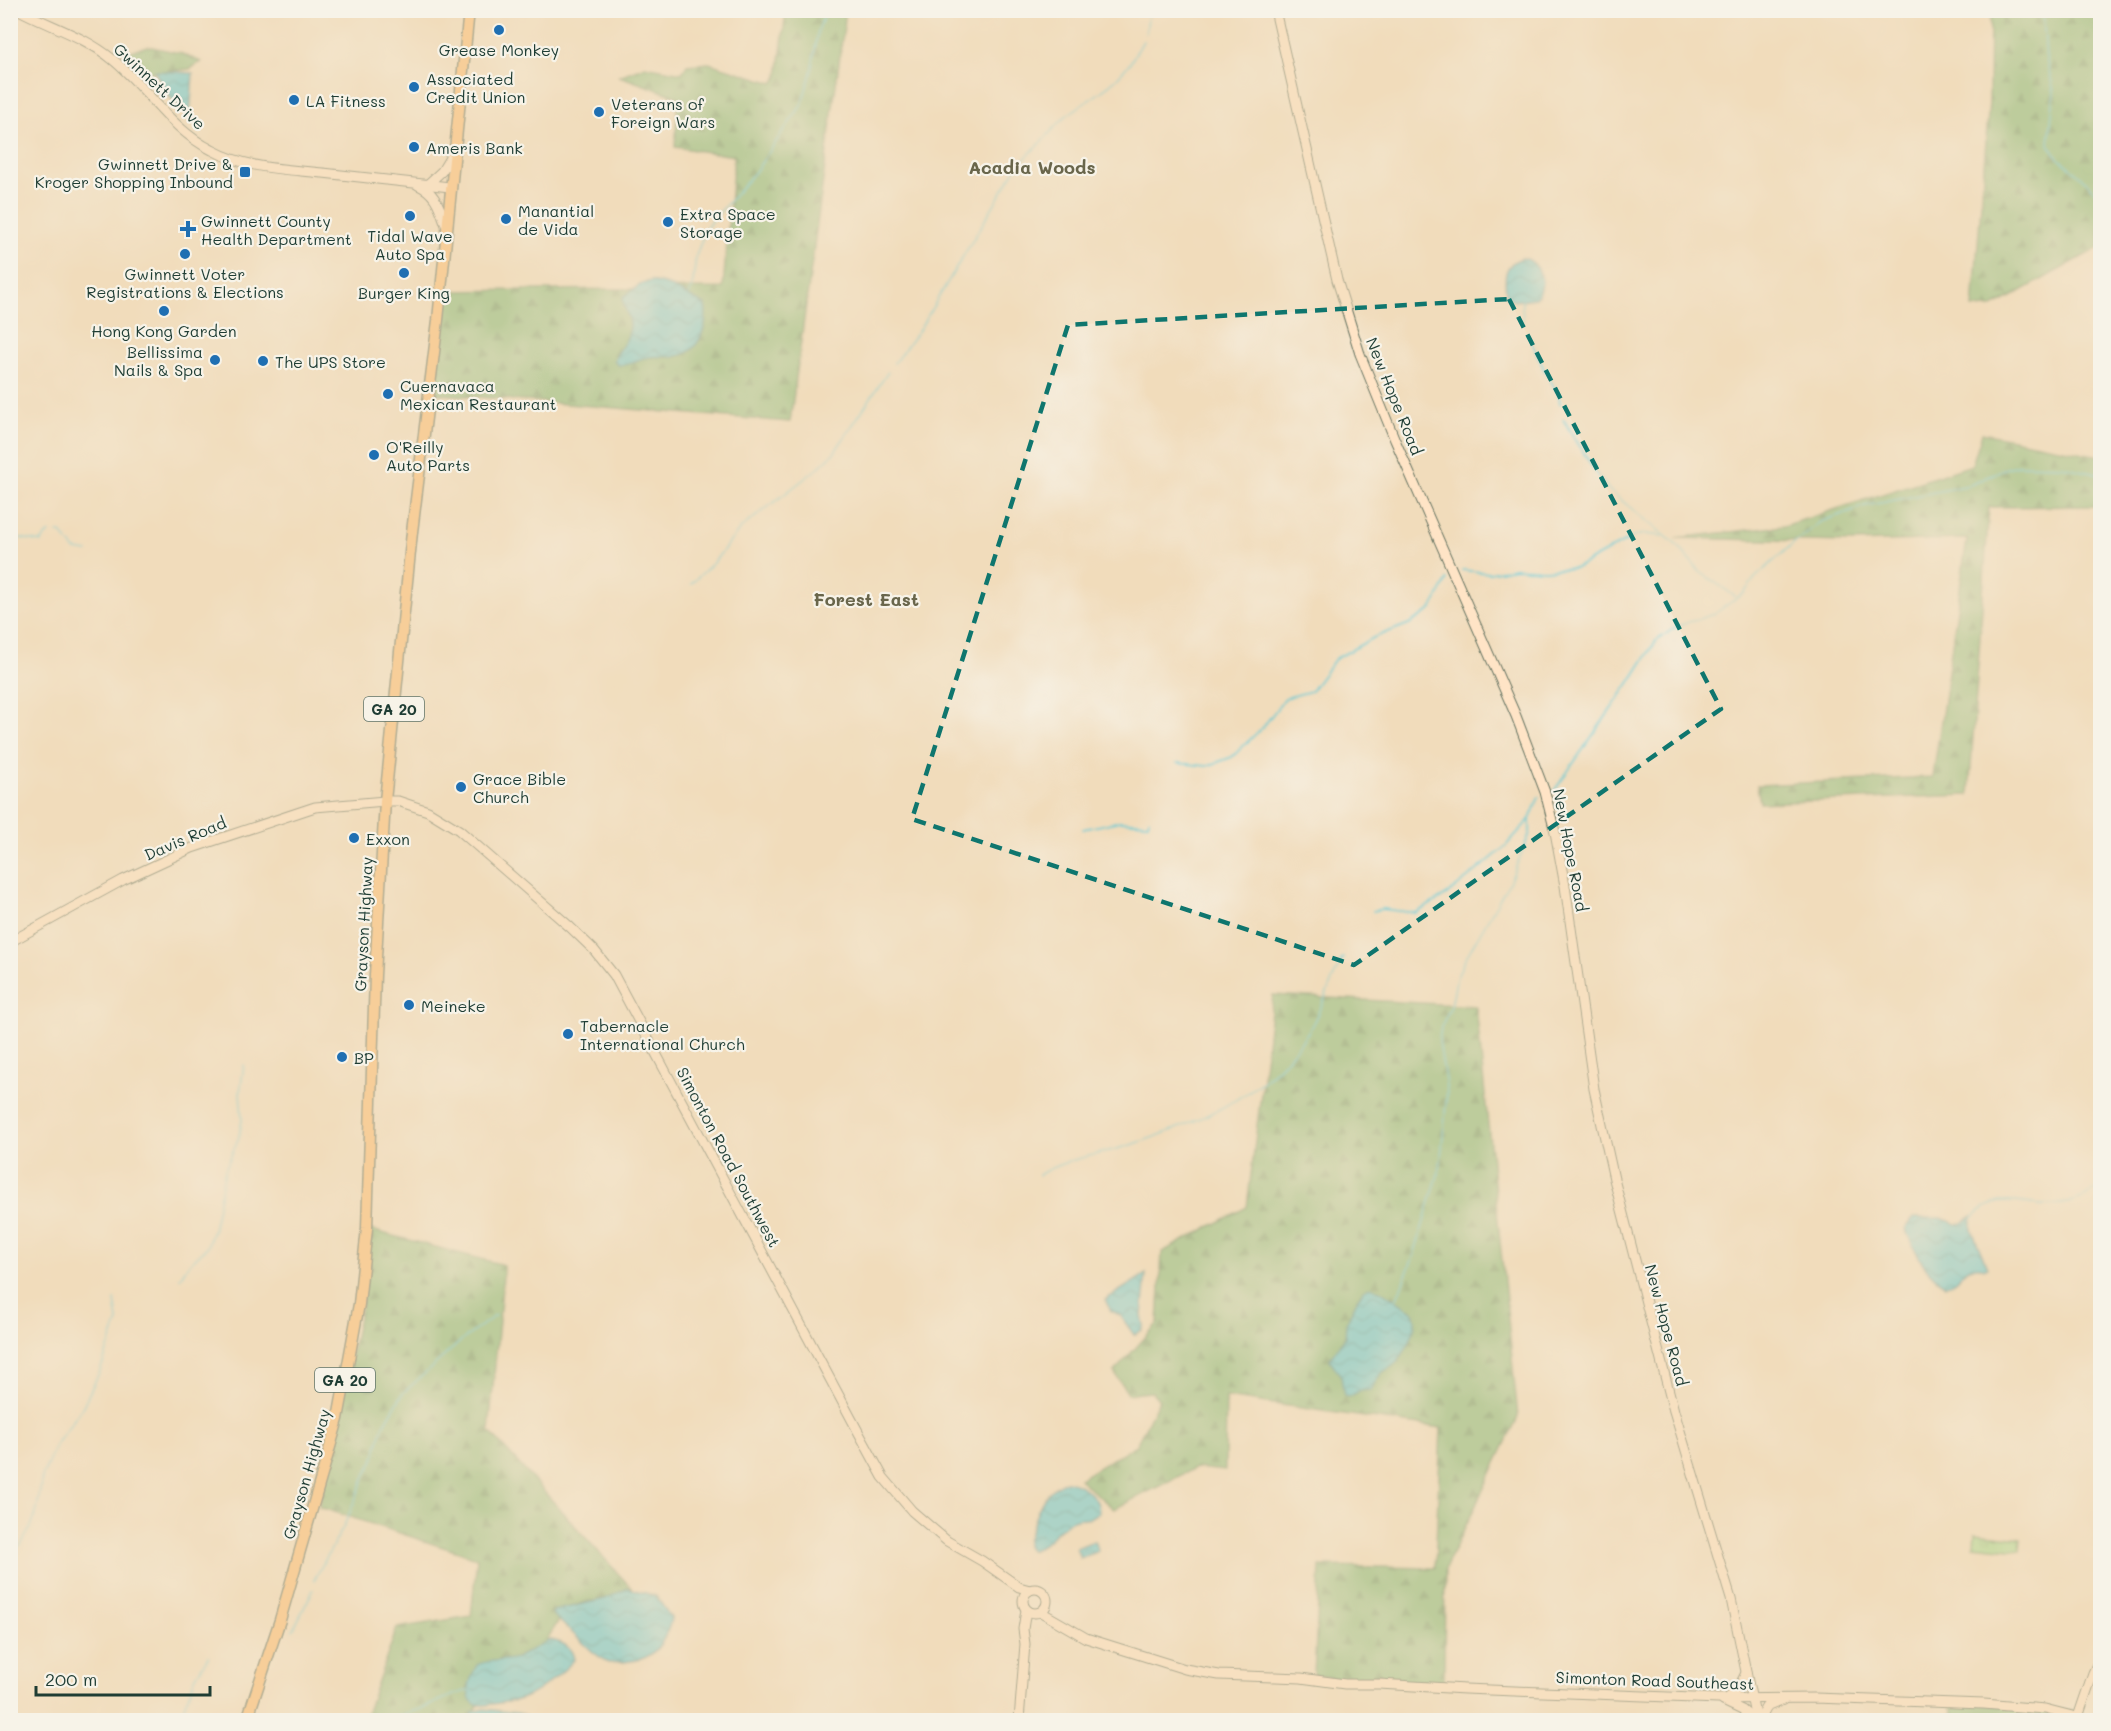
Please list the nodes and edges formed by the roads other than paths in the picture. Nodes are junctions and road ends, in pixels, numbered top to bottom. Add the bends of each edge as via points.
1 (19, 10) edge
2 (469, 10) edge
3 (1275, 10) edge
4 (454, 152) junction
5 (411, 182) junction
6 (428, 184) junction
7 (450, 187) junction
8 (446, 225) junction
9 (385, 801) junction
10 (10, 942) edge
11 (969, 1555) junction
12 (1030, 1590) junction
13 (1023, 1599) junction
14 (1041, 1609) junction
15 (1026, 1610) junction
16 (1024, 1644) junction
17 (2100, 1659) edge
18 (1747, 1675) junction
19 (1722, 1699) junction
20 (1751, 1699) junction
21 (1782, 1699) junction
22 (2078, 1717) junction
23 (247, 1720) edge
24 (1019, 1720) edge
25 (1756, 1720) edge
26 (2088, 1720) edge

1 - 5 street, Gwinnett Drive via 102,51 176,125 220,154 268,168
2 - 4 main road, Grayson Highway / GA 20
3 - 18 street, New Hope Road via 1337,280 1360,354 1513,707 1545,792 1565,886 1594,1089 1614,1179 1674,1411 1731,1599
4 - 6 street
4 - 7 main road, Grayson Highway / GA 20
5 - 6 street, Gwinnett Drive
5 - 8 street via 432,195
6 - 7 street, Gwinnett Drive
7 - 8 main road, Grayson Highway / GA 20
8 - 9 main road, Grayson Highway / GA 20
9 - 10 street, Davis Road via 315,807 192,848 123,880
9 - 11 street, Simonton Road Southwest via 421,808 452,825 569,926 604,962 628,1000 883,1477 928,1526
9 - 23 main road, Grayson Highway / GA 20 via 367,1228 359,1304 338,1419
11 - 12 street, Simonton Road Southwest
11 - 13 street, Simonton Road Southwest
12 - 13 street
12 - 14 street via 1042,1591 1046,1598
13 - 15 street
14 - 15 street
14 - 16 street via 1031,1621
14 - 19 street, Simonton Road Southeast via 1053,1611 1093,1640 1185,1669 1219,1675
15 - 16 street
16 - 24 street
17 - 22 street
18 - 19 street via 1738,1689
18 - 20 street, New Hope Road
18 - 21 street via 1758,1690
19 - 20 street, Simonton Road Southeast
19 - 25 street
20 - 21 street, Simonton Road Southeast
20 - 25 street, New Hope Road
21 - 22 street, Simonton Road Southeast via 1984,1704 2045,1709
21 - 25 street via 1766,1707
22 - 26 street, Simonton Road Southeast

